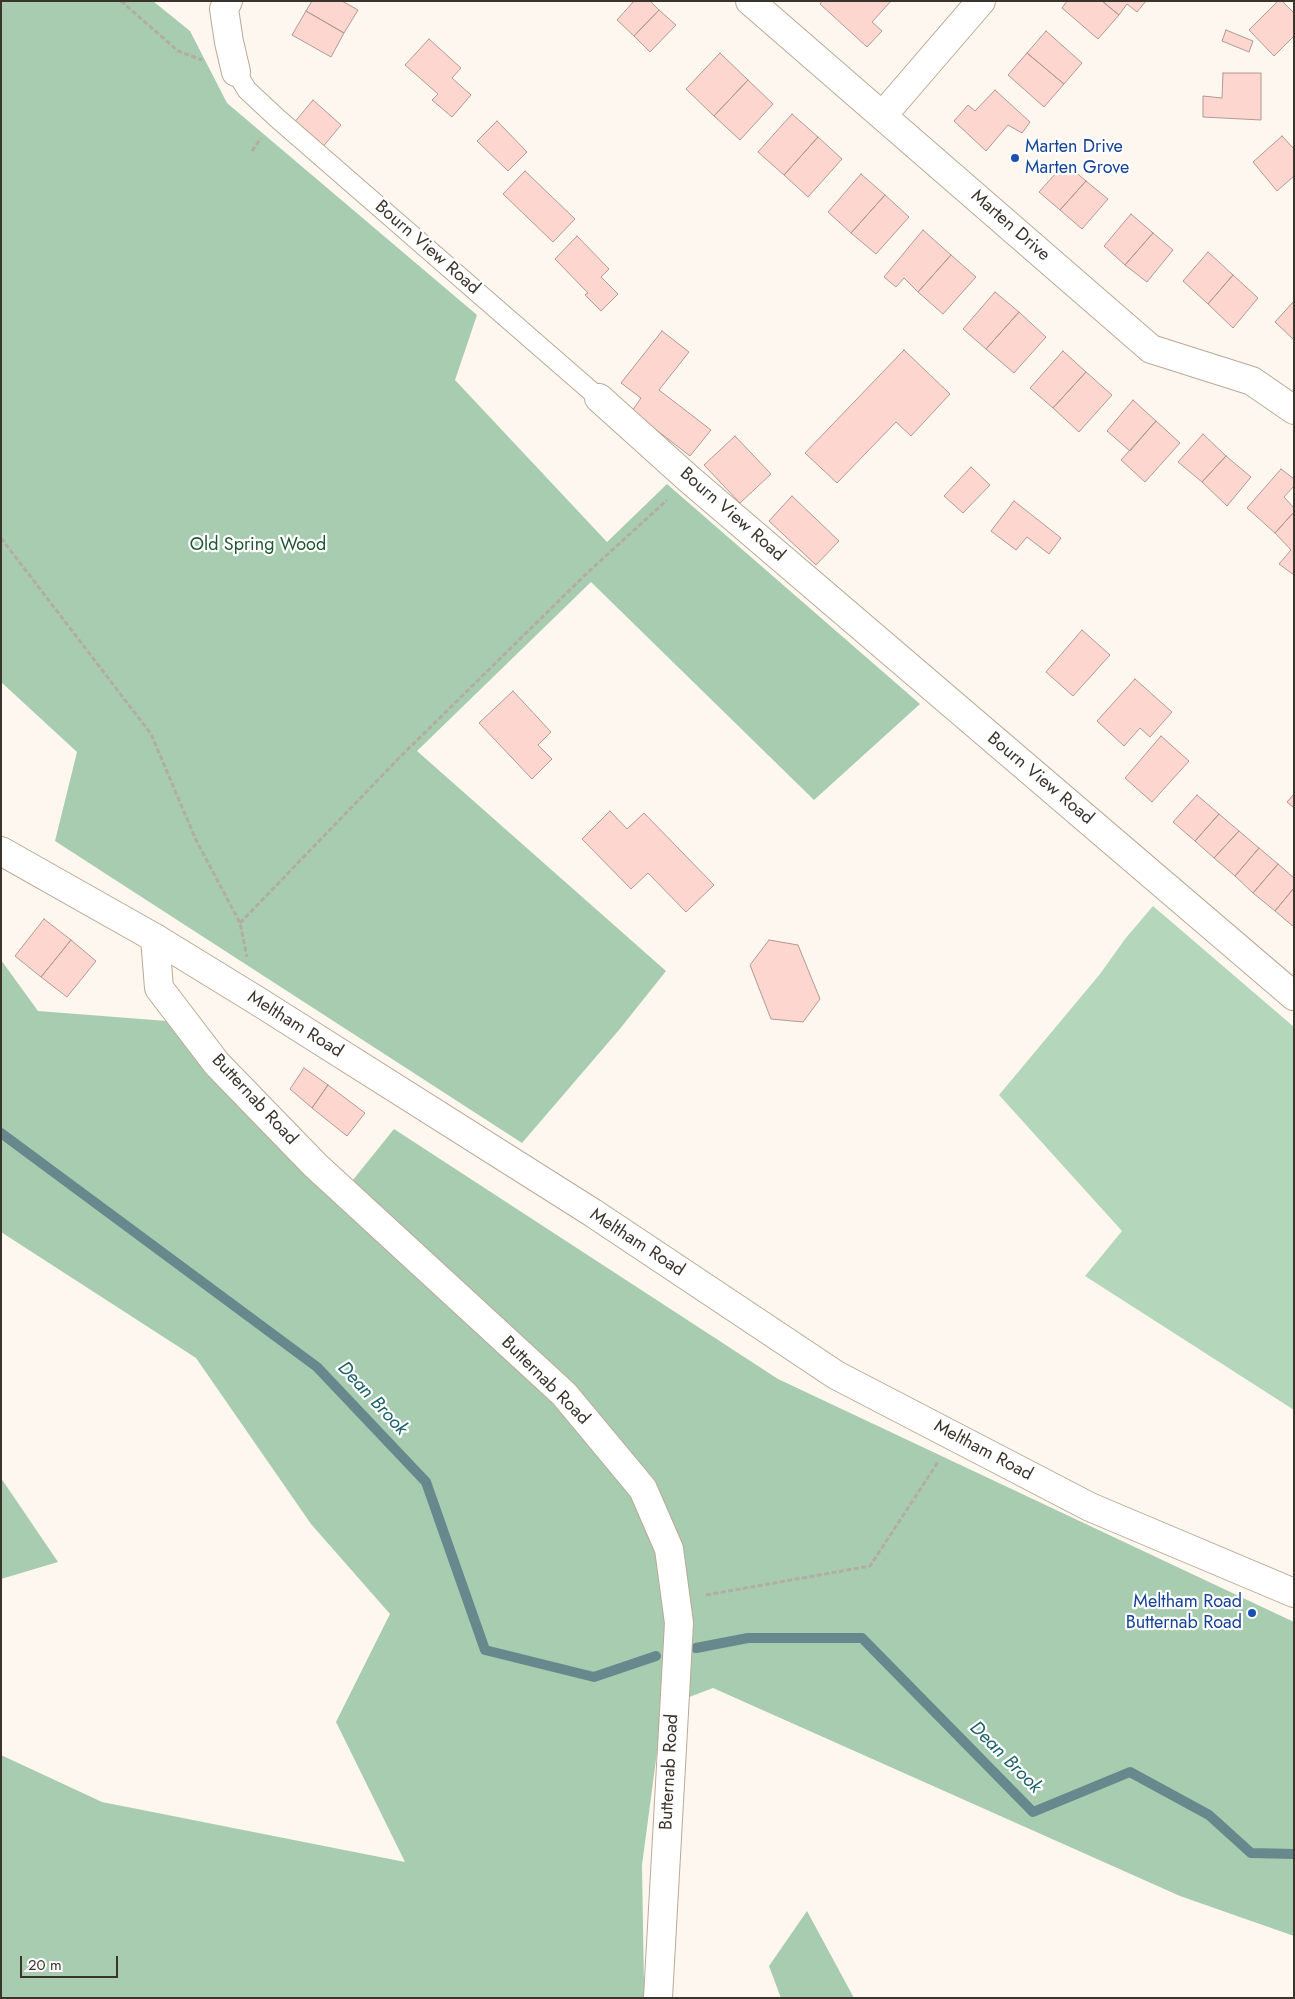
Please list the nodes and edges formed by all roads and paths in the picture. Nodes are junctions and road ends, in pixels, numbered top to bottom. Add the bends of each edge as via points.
1 (121, 1) edge
2 (228, 1) edge
3 (750, 1) edge
4 (981, 1) edge
5 (236, 72) junction
6 (883, 116) junction
7 (599, 398) joint
8 (1294, 410) edge
9 (689, 480) junction
10 (1, 538) edge
11 (1, 851) edge
12 (240, 924) junction
13 (155, 938) junction
14 (1294, 996) edge
15 (256, 1000) junction
16 (955, 1436) junction
17 (1294, 1593) edge
18 (676, 1600) junction
19 (658, 1998) edge

1 - 5 path via 178,51
2 - 5 street, Bourn View Road via 224,9
3 - 6 street, Marten Drive
4 - 6 street
5 - 7 lane, Bourn View Road via 247,90 277,118
6 - 8 street, Marten Drive via 1151,349 1252,381
7 - 9 street, Bourn View Road
9 - 12 path via 584,575 399,758
9 - 14 street, Bourn View Road
10 - 12 path via 152,734 196,840
11 - 13 street, Meltham Road
12 - 15 path
13 - 15 street, Meltham Road
13 - 18 street, Butternab Road via 159,988 217,1064 315,1165 564,1394 642,1489 669,1549
15 - 16 street, Meltham Road via 593,1213 836,1374
16 - 17 street, Meltham Road via 1090,1507
16 - 18 path via 870,1566
18 - 19 street, Butternab Road via 679,1623

